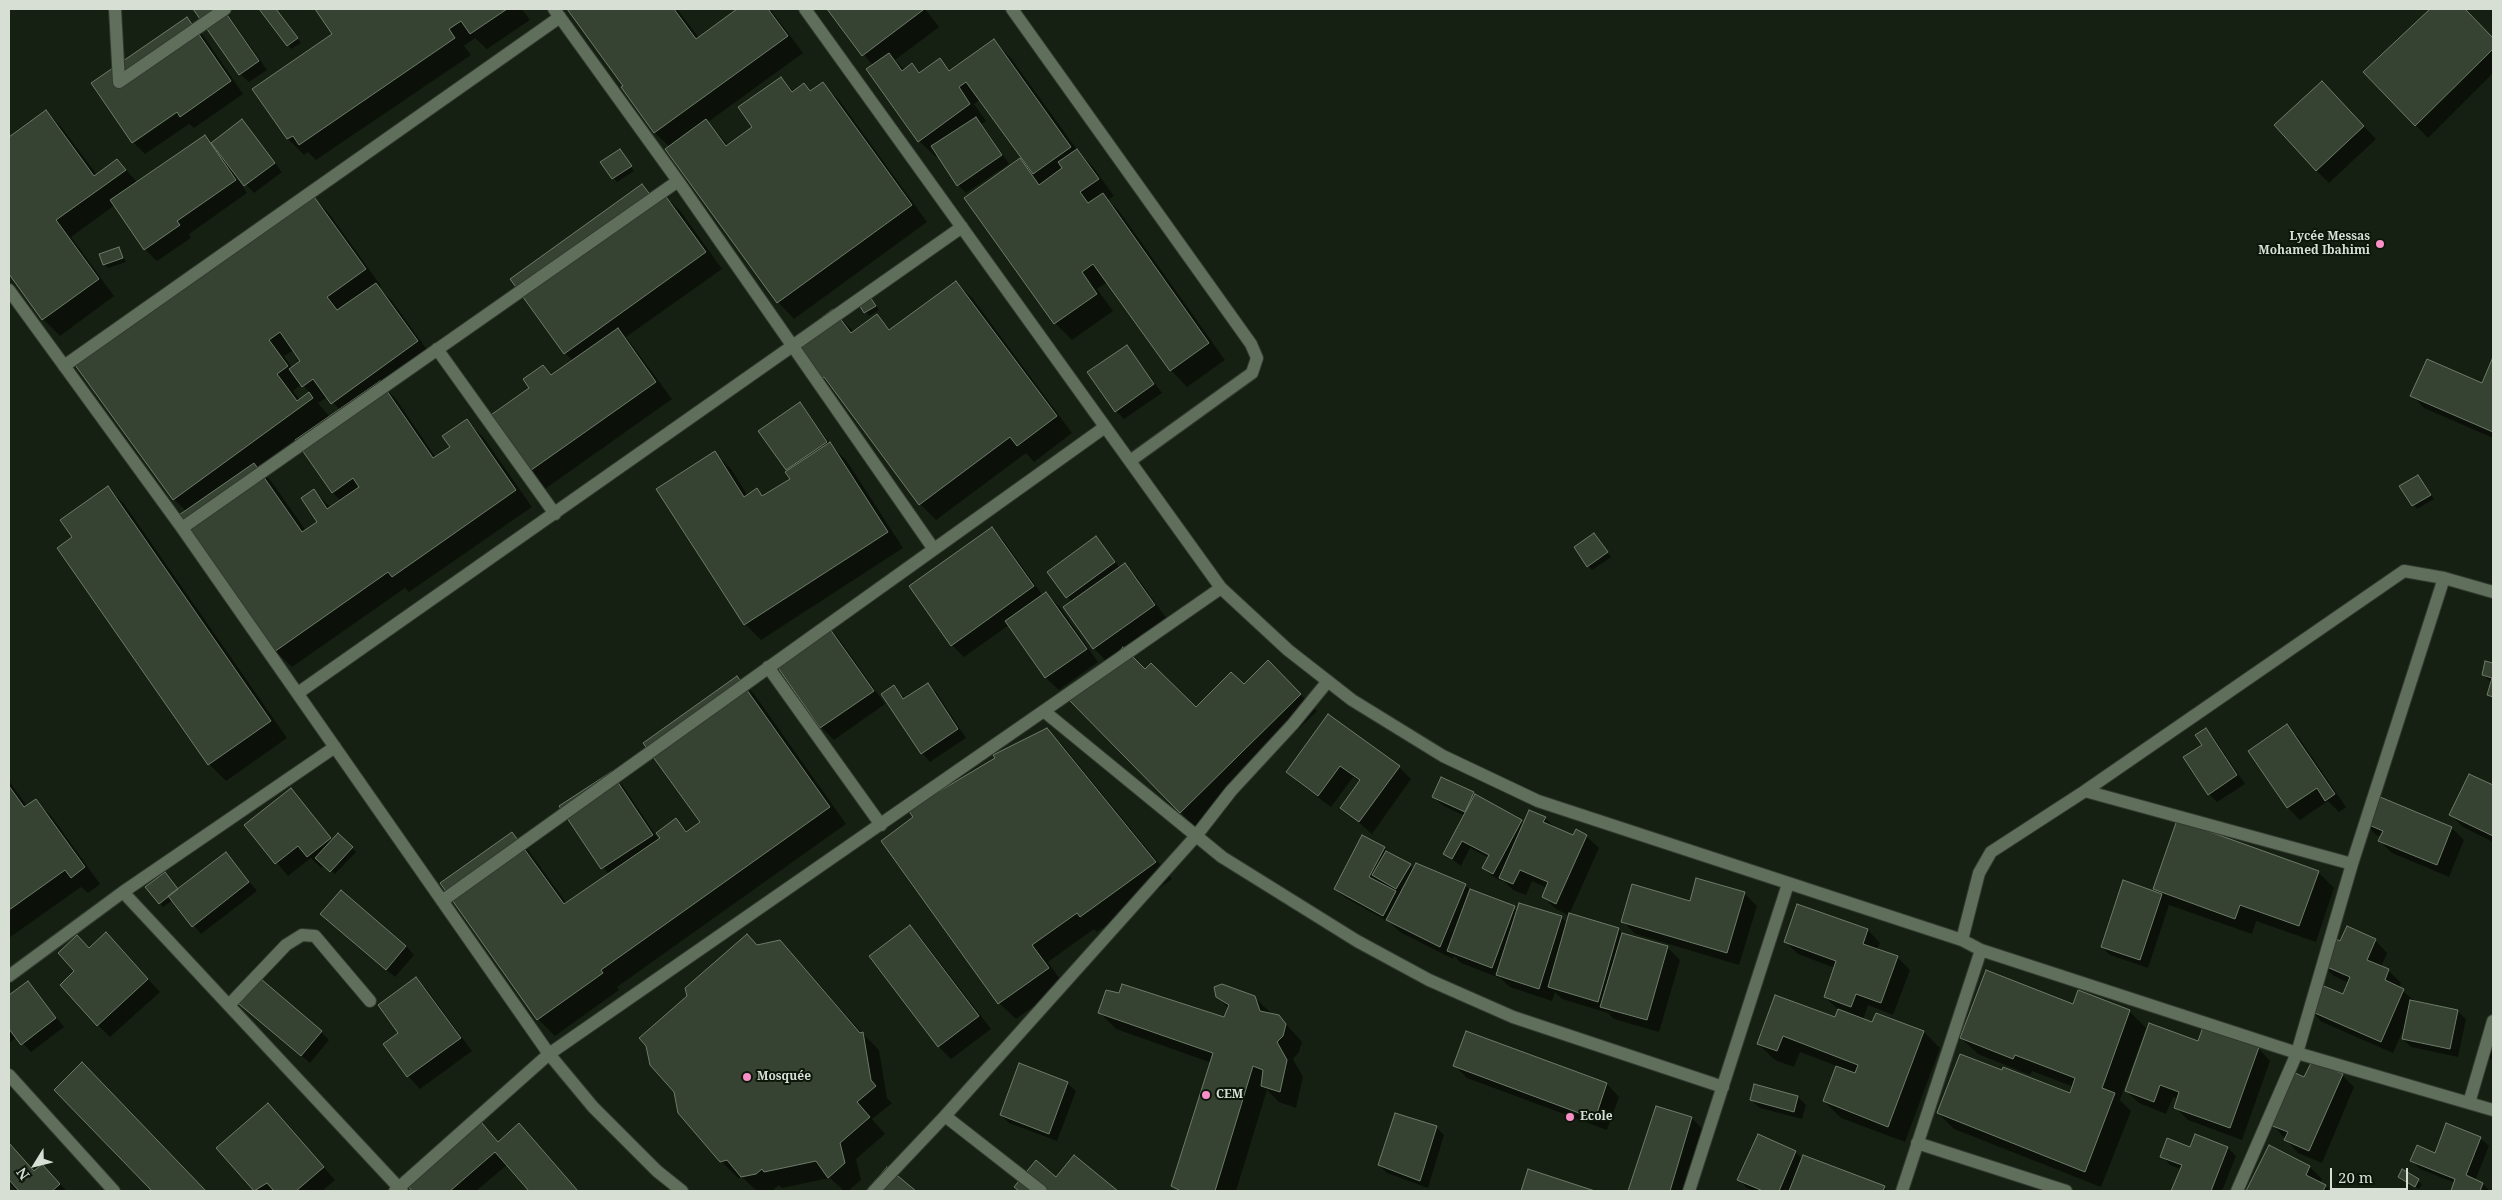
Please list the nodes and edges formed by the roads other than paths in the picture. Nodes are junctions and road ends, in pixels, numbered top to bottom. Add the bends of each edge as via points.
1 (115, 9) edge
2 (225, 9) edge
3 (805, 9) edge
4 (1012, 9) edge
5 (557, 13) edge
6 (678, 180) junction
7 (962, 227) junction
8 (9, 290) edge
9 (794, 347) junction
10 (437, 349) junction
11 (64, 366) junction
12 (1105, 427) junction
13 (1130, 461) junction
14 (555, 514) junction
15 (182, 528) junction
16 (933, 548) junction
17 (2444, 578) junction
18 (1221, 588) junction
19 (2493, 592) edge
20 (768, 666) junction
21 (1328, 681) junction
22 (298, 693) junction
23 (1045, 712) junction
24 (335, 747) junction
25 (2085, 791) junction
26 (881, 825) junction
27 (1196, 836) junction
28 (2352, 864) junction
29 (1788, 884) junction
30 (123, 892) junction
31 (442, 901) junction
32 (1962, 940) junction
33 (1981, 950) junction
34 (9, 976) edge
35 (370, 1001) dead end
36 (229, 1005) junction
37 (2493, 1021) edge
38 (2297, 1053) junction
39 (549, 1054) junction
40 (9, 1076) edge
41 (1723, 1086) junction
42 (2469, 1103) junction
43 (2493, 1110) edge
44 (946, 1116) junction
45 (1917, 1143) junction
46 (399, 1190) edge
47 (114, 1191) edge
48 (682, 1191) edge
49 (874, 1191) edge
50 (1042, 1191) edge
51 (1689, 1191) edge
52 (1902, 1191) edge
53 (2066, 1191) edge
54 (2237, 1191) edge

1 - 2 street via 119,82
3 - 7 street
4 - 13 street via 1251,344 1257,358 1252,373
5 - 6 street
5 - 11 street
6 - 9 street
6 - 10 street
7 - 9 street
7 - 12 street
8 - 11 street
9 - 14 street
9 - 16 street
10 - 14 street
10 - 15 street
11 - 15 street
12 - 13 street
12 - 16 street
13 - 18 street
14 - 22 street
15 - 22 street
16 - 20 street
17 - 19 street
17 - 25 street via 2404,571
17 - 28 street
18 - 21 street via 1288,650
18 - 23 street
20 - 26 street
20 - 31 street
21 - 27 street via 1231,791
21 - 29 street via 1352,700 1443,756 1538,800
22 - 24 street
23 - 26 street
23 - 27 street
24 - 30 street
24 - 31 street
25 - 28 street
25 - 32 street via 1991,852 1979,873
26 - 39 street
27 - 41 street via 1222,857 1357,941 1429,980 1513,1017
27 - 44 street
28 - 38 street
29 - 32 street
29 - 41 street
30 - 34 street
30 - 36 street
31 - 39 street
32 - 33 street
33 - 38 street
33 - 45 street
35 - 36 street via 315,936 302,935 286,945
36 - 46 street
37 - 42 street
38 - 42 street
38 - 54 street
39 - 46 street
39 - 48 street via 593,1107 657,1171
40 - 47 street
41 - 51 street
42 - 43 street
44 - 49 street
44 - 50 street
45 - 52 street
45 - 53 street

